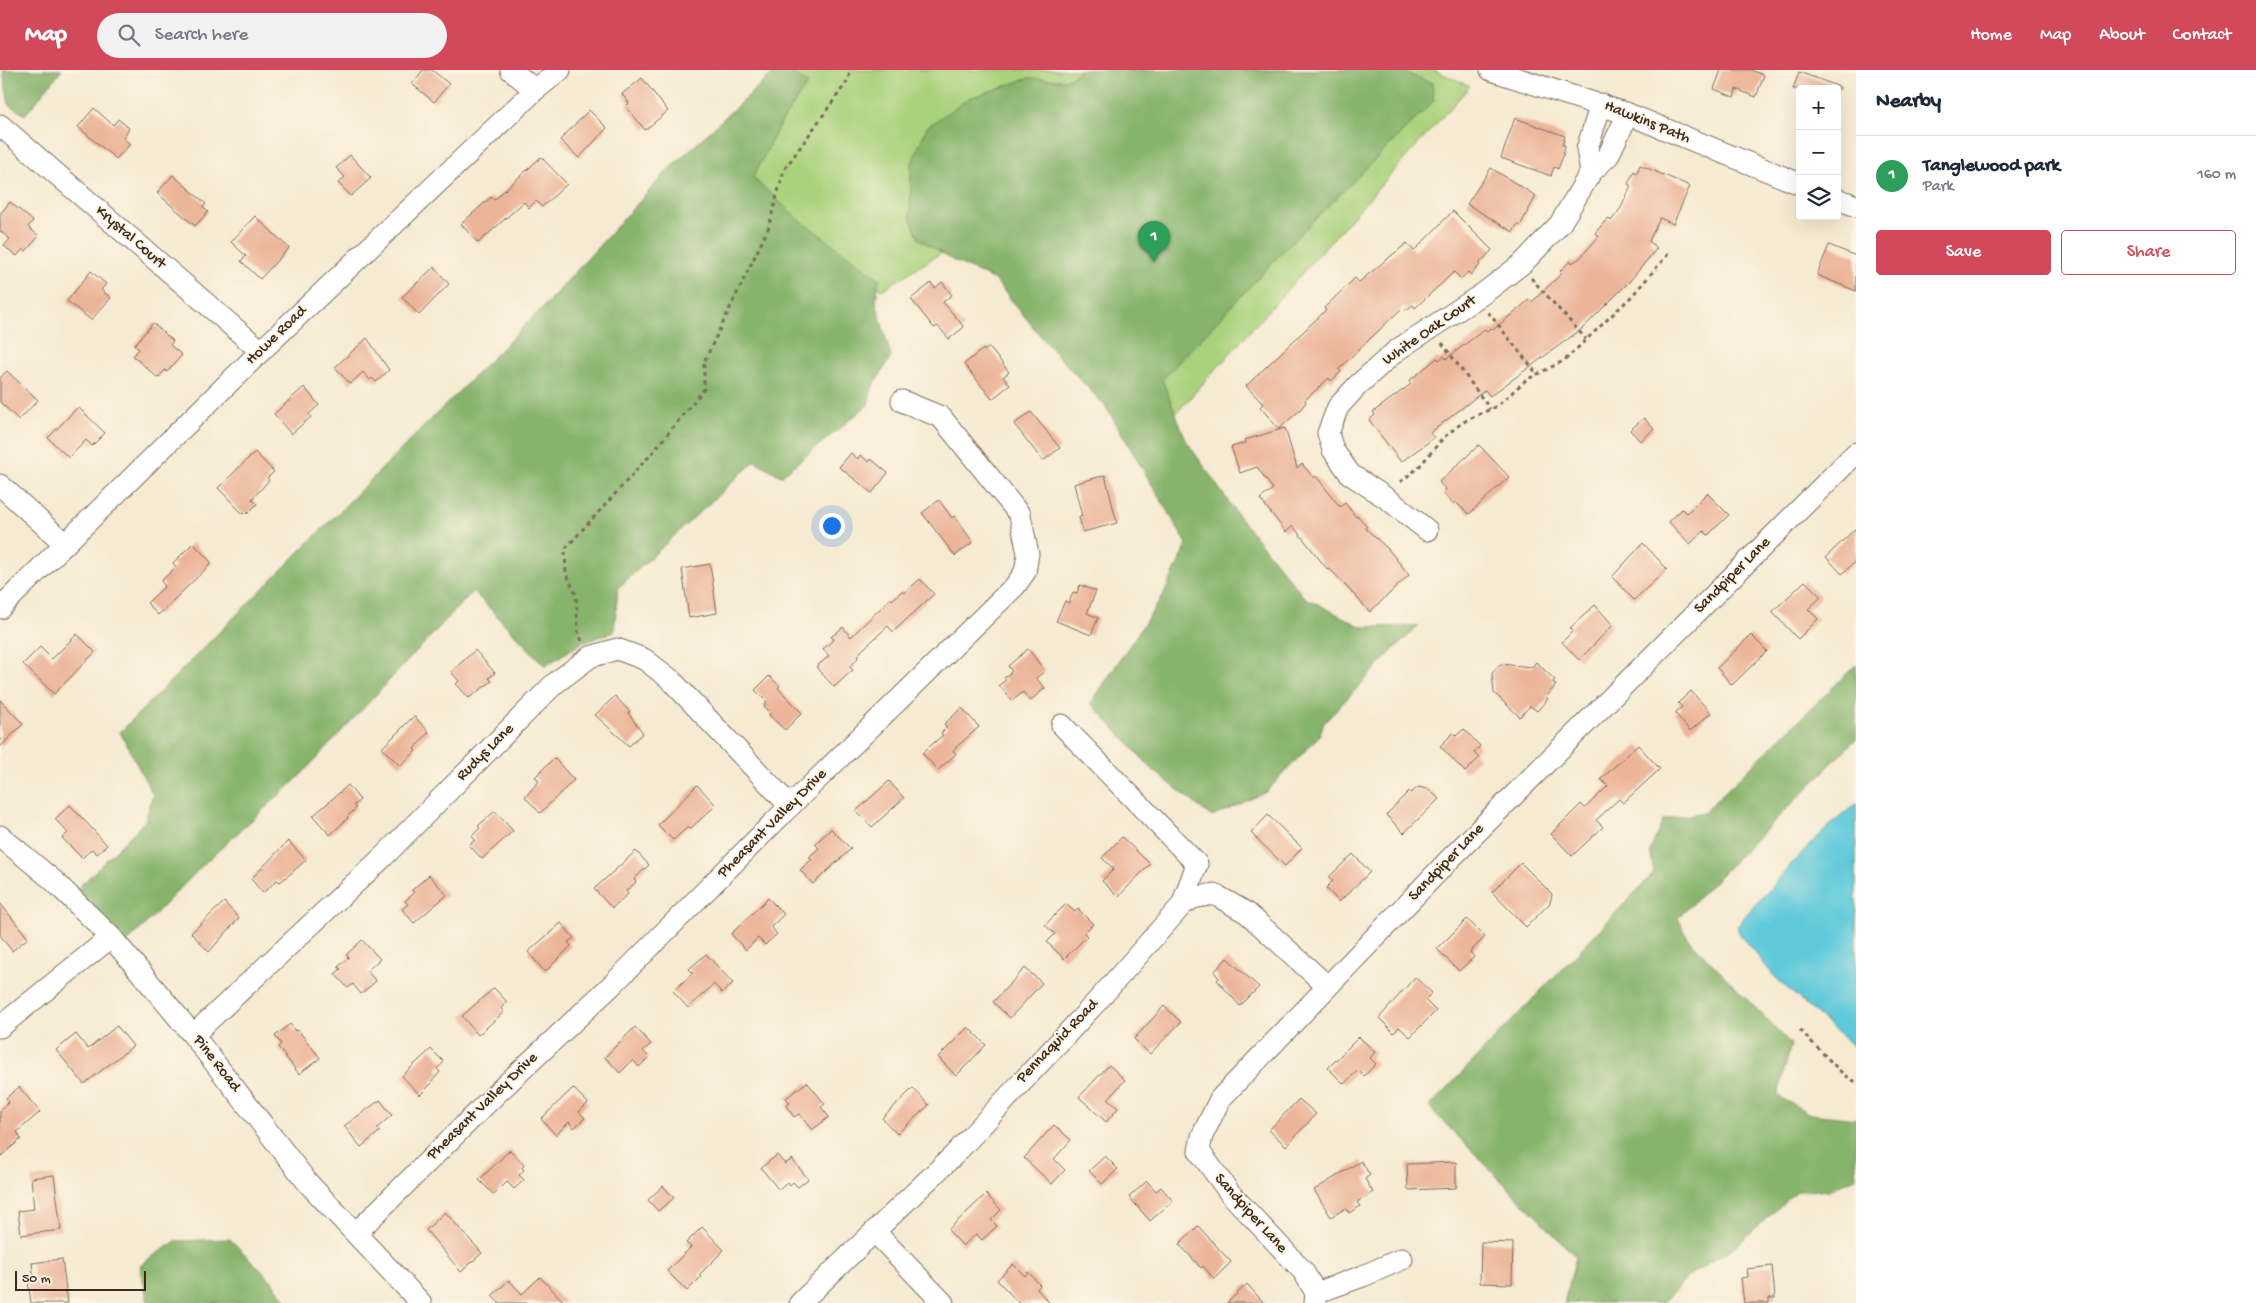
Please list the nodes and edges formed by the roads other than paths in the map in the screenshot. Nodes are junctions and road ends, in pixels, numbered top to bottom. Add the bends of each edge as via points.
1 (511, 70) edge
2 (560, 70) edge
3 (1491, 70) edge
4 (535, 90) junction
5 (1601, 104) junction
6 (1628, 114) junction
7 (0, 125) edge
8 (1591, 172) junction
9 (1796, 182) edge
10 (1841, 200) edge
11 (1856, 206) edge
12 (261, 351) junction
13 (902, 401) dead end
14 (1856, 454) edge
15 (0, 485) edge
16 (1426, 530) dead end
17 (64, 544) junction
18 (0, 608) edge
19 (1062, 725) dead end
20 (790, 806) junction
21 (0, 836) edge
22 (1182, 905) junction
23 (111, 937) junction
24 (1327, 986) junction
25 (0, 1027) edge
26 (193, 1035) junction
27 (874, 1232) junction
28 (356, 1233) junction
29 (1402, 1259) dead end
30 (1316, 1298) edge
31 (421, 1303) edge
32 (800, 1303) edge
33 (944, 1303) edge

1 - 4 street
2 - 4 street, Howe Road
3 - 5 street, Hawkins Path
4 - 12 street, Howe Road
5 - 6 street, Hawkins Path
5 - 8 street via 1587,149
6 - 8 street, White Oak Court via 1608,156
6 - 9 street, Hawkins Path
7 - 12 street, Krystal Court
8 - 16 street, White Oak Court via 1560,224 1523,263 1484,293 1397,350 1338,407 1328,433 1333,450 1350,474
10 - 11 street
12 - 17 street, Howe Road
13 - 20 street, Pheasant Valley Drive via 941,417 1020,515 1028,554 1025,572 1015,586
14 - 24 street, Sandpiper Lane
15 - 17 street
17 - 18 street, Howe Road
19 - 22 street via 1198,864
20 - 26 street, Rudys Lane via 670,679 644,658 617,649 590,658 554,684 382,858
20 - 28 street, Pheasant Valley Drive via 613,984
21 - 23 street, Pine Road via 54,881
22 - 24 street, Pennaquid Road via 1193,898 1214,894 1228,901 1247,913
22 - 27 street, Pennaquid Road via 954,1155
23 - 25 street
23 - 26 street, Pine Road
24 - 30 street, Sandpiper Lane via 1220,1100 1202,1136 1199,1151 1230,1192 1303,1271
26 - 28 street, Pine Road via 308,1183
27 - 32 street, Pennaquid Road
27 - 33 street
28 - 31 street, Pine Road
29 - 30 street

